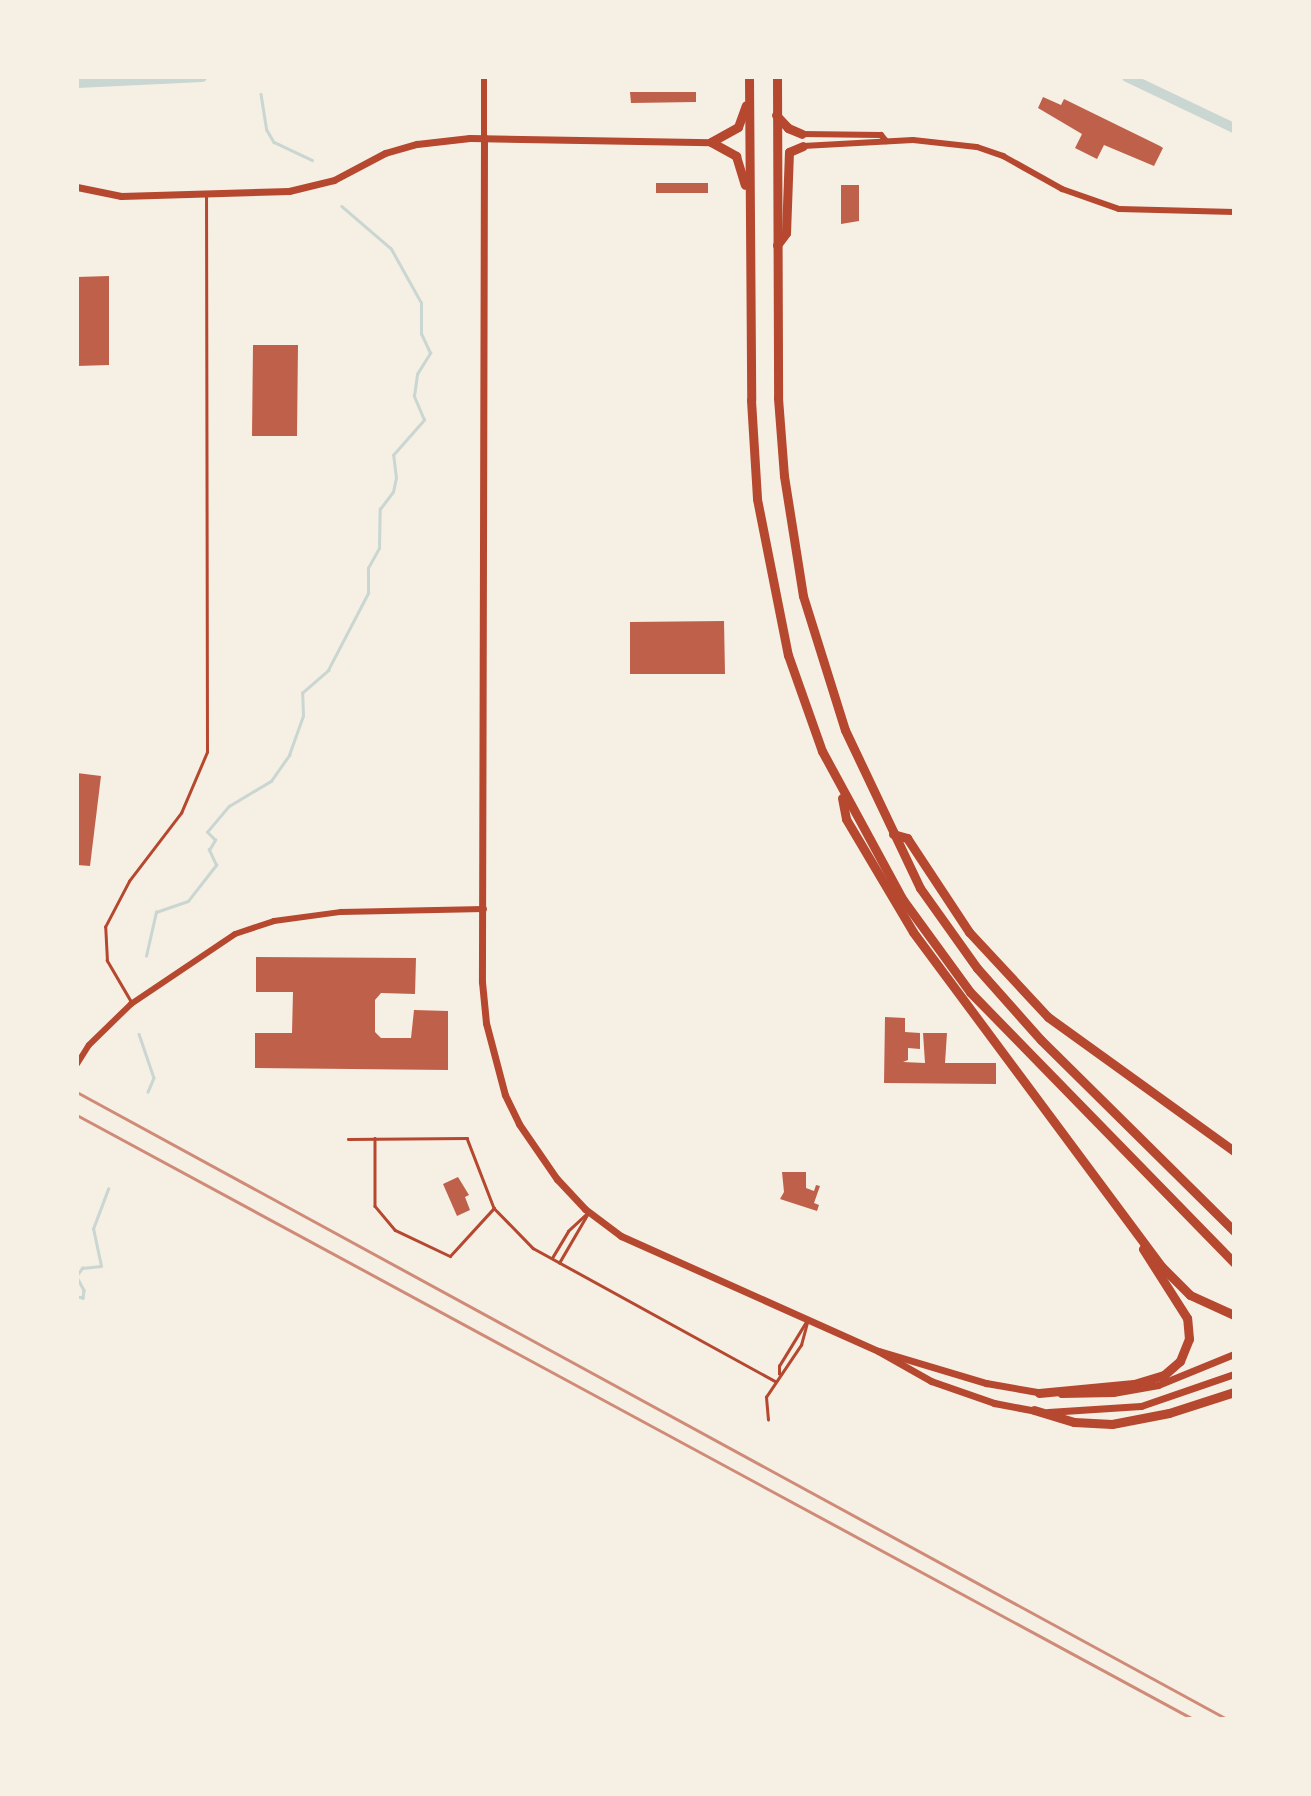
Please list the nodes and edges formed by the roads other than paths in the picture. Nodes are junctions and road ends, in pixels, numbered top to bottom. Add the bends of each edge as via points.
1 (484, 77) edge
2 (749, 77) edge
3 (777, 77) edge
4 (749, 94) junction
5 (776, 115) junction
6 (802, 134) joint
7 (484, 137) junction
8 (886, 141) junction
9 (711, 142) junction
10 (803, 146) joint
11 (77, 187) edge
12 (206, 194) junction
13 (748, 197) junction
14 (1234, 212) edge
15 (777, 244) junction
16 (840, 789) junction
17 (893, 834) junction
18 (484, 909) junction
19 (131, 1004) junction
20 (77, 1064) edge
21 (375, 1138) junction
22 (348, 1139) dead end
23 (1234, 1151) edge
24 (494, 1209) junction
25 (589, 1212) junction
26 (1130, 1223) junction
27 (1234, 1231) edge
28 (552, 1259) junction
29 (559, 1263) junction
30 (1234, 1263) edge
31 (1234, 1315) edge
32 (808, 1319) junction
33 (878, 1351) junction
34 (1234, 1354) edge
35 (1234, 1374) edge
36 (779, 1376) junction
37 (775, 1381) junction
38 (1234, 1392) edge
39 (1039, 1393) junction
40 (1034, 1410) junction
41 (768, 1420) dead end

1 - 7 street
2 - 4 highway
3 - 5 highway
4 - 9 highway via 738,127
4 - 13 highway
5 - 6 highway
5 - 15 highway
6 - 8 street via 881,135
7 - 9 main road
7 - 12 main road via 417,144 385,153 334,180 289,191
7 - 18 main road
8 - 10 street via 880,145
8 - 14 street via 976,147 1070,192 1119,209
9 - 13 highway via 736,156
10 - 15 highway via 789,152 786,233
11 - 12 main road via 121,196
12 - 19 lane via 207,752 181,813 129,881 105,927 107,961
13 - 16 highway via 752,422 762,533 788,655
15 - 17 highway via 781,445 795,555 821,664 845,730
16 - 26 highway via 846,819 912,932
16 - 30 highway via 903,900 970,992
17 - 23 highway via 907,838 969,932 1039,1009 1084,1048
17 - 27 highway via 920,888 998,993
18 - 19 street via 341,912 274,921 235,934 200,954
18 - 25 main road via 486,1023 505,1095 536,1151
19 - 20 street via 89,1045
21 - 22 lane
21 - 24 lane via 467,1138
21 - 24 lane via 374,1203 389,1226 447,1256 457,1252 475,1225
24 - 28 lane via 526,1242
25 - 28 lane via 568,1231
25 - 29 lane
25 - 32 main road via 621,1236
26 - 31 highway via 1180,1288 1200,1302
26 - 39 highway via 1186,1318 1189,1339 1184,1354 1169,1372 1143,1381 1096,1390
28 - 29 lane
29 - 37 lane
32 - 33 main road
32 - 36 lane via 779,1366
32 - 36 lane via 801,1345
33 - 39 main road via 900,1353 986,1383
33 - 40 main road via 902,1368 963,1394
34 - 39 main road via 1189,1375 1143,1388 1099,1394
35 - 40 main road via 1141,1406 1081,1413
36 - 37 lane
37 - 41 lane via 765,1401
38 - 40 highway via 1169,1413 1112,1424 1074,1422

